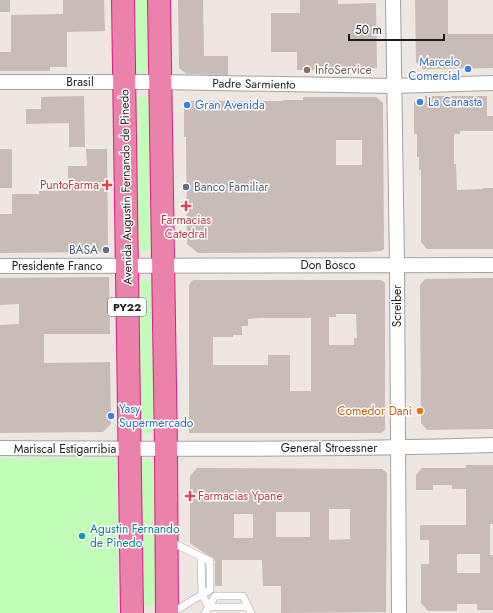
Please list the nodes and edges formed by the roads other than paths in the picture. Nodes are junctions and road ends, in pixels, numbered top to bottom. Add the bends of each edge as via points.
1 (123, 0) edge
2 (159, 0) edge
3 (393, 0) edge
4 (0, 82) edge
5 (124, 82) junction
6 (160, 82) junction
7 (493, 83) edge
8 (394, 86) junction
9 (162, 265) junction
10 (397, 265) junction
11 (493, 265) edge
12 (0, 266) edge
13 (126, 266) junction
14 (493, 445) edge
15 (0, 448) edge
16 (398, 448) junction
17 (130, 449) junction
18 (166, 449) junction
19 (166, 540) junction
20 (201, 557) junction
21 (213, 593) junction
22 (202, 595) junction
23 (207, 610) edge
24 (249, 610) edge
25 (132, 613) edge
26 (167, 613) edge
27 (171, 613) edge
28 (399, 613) edge

1 - 5 highway, Avenida Augustín Fernando de Pinedo / PY22
2 - 6 highway, PY22
3 - 8 street, Screiber
4 - 5 street, Brasil
5 - 6 street, Brasil
5 - 13 highway, Avenida Augustín Fernando de Pinedo / PY22
6 - 8 street, Padre Sarmiento
6 - 9 highway, PY22
7 - 8 street, Padre Sarmiento
8 - 10 street, Screiber
9 - 10 street, Don Bosco
9 - 13 street, Presidente Franco
9 - 18 highway, PY22
10 - 11 street, Don Bosco
10 - 16 street, Screiber
12 - 13 street, Presidente Franco
13 - 17 highway, Avenida Augustín Fernando de Pinedo / PY22
14 - 16 street, General Stroessner
15 - 17 street, Mariscal Estigarribia
16 - 18 street, General Stroessner
16 - 28 street, Screiber
17 - 18 street, General Stroessner
17 - 25 highway, Avenida Augustín Fernando de Pinedo / PY22
18 - 19 highway, PY22
19 - 20 lane
19 - 26 highway, PY22
20 - 21 lane via 210,561
20 - 22 lane
21 - 22 lane
21 - 23 lane
21 - 24 lane via 243,596
22 - 23 lane
22 - 27 lane
23 - 24 lane

